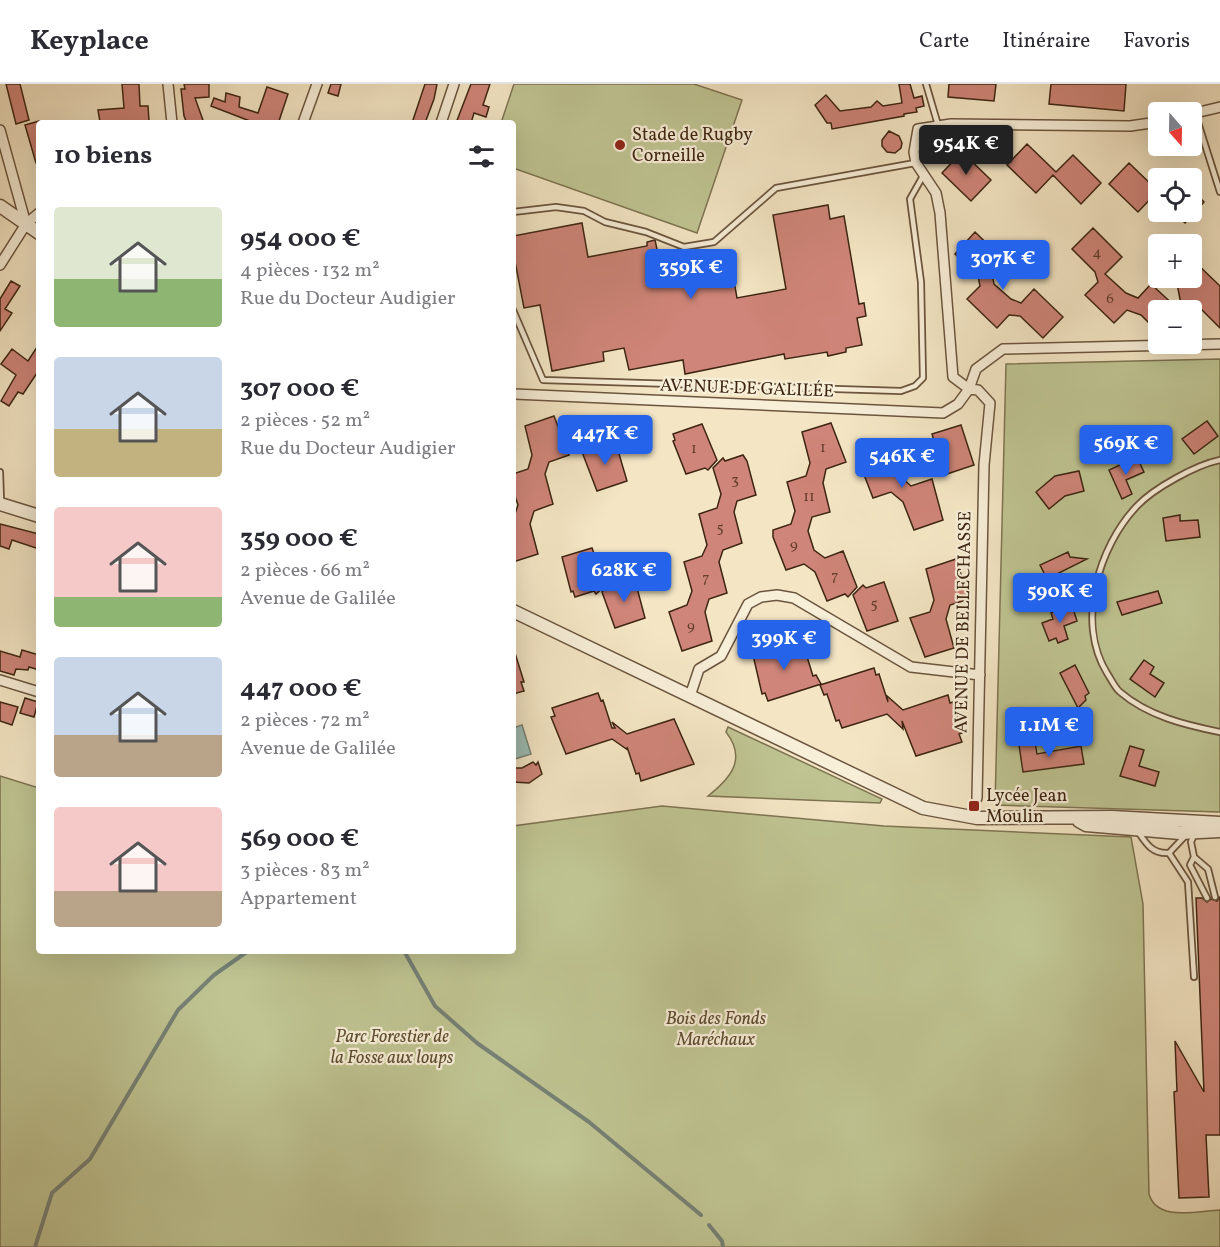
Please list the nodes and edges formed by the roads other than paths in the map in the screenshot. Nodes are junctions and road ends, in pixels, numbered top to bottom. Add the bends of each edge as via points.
1 (168, 84) edge
2 (317, 84) edge
3 (454, 84) edge
4 (926, 84) edge
5 (1220, 107) edge
6 (1202, 112) edge
7 (172, 120) edge
8 (304, 120) edge
9 (442, 120) edge
10 (1148, 123) edge
11 (938, 125) junction
12 (0, 130) edge
13 (1202, 140) edge
14 (916, 163) junction
15 (923, 176) junction
16 (1220, 192) edge
17 (0, 206) edge
18 (516, 212) edge
19 (36, 216) edge
20 (26, 225) junction
21 (36, 231) edge
22 (0, 265) edge
23 (516, 317) edge
24 (1220, 344) edge
25 (969, 389) junction
26 (516, 396) edge
27 (1220, 460) edge
28 (0, 472) edge
29 (1, 505) edge
30 (36, 515) edge
31 (516, 611) edge
32 (980, 675) junction
33 (0, 680) edge
34 (36, 691) edge
35 (690, 696) junction
36 (1220, 732) edge
37 (977, 798) dead end
38 (1072, 818) junction
39 (1200, 820) junction
40 (1220, 823) edge
41 (1137, 829) junction
42 (1220, 831) edge
43 (1191, 833) junction
44 (1169, 853) junction
45 (1194, 857) junction
46 (1215, 897) dead end
47 (1207, 898) dead end
48 (1194, 978) dead end

1 - 7 street
2 - 8 street
3 - 9 street
4 - 11 lane
5 - 6 street
10 - 11 street
11 - 14 street via 918,129
12 - 20 street
13 - 16 lane
14 - 15 street
14 - 18 lane via 776,188 714,242 684,247 605,222 584,211 556,207
15 - 23 lane via 910,199 921,282 923,378 901,391 543,380
15 - 25 street via 936,193 940,213 953,377
17 - 20 street
19 - 20 street
20 - 21 street
20 - 22 street
24 - 25 street, AVENUE DE GALILÉE via 1003,349 976,369
25 - 26 street, AVENUE DE GALILÉE via 958,404 943,413
25 - 32 street, AVENUE DE BELLECHASSE via 978,390 990,403 984,465
27 - 36 lane via 1177,478 1138,505 1115,535 1097,582 1091,630 1098,658 1118,691 1151,712
28 - 29 lane
29 - 30 street
31 - 35 street
32 - 35 street via 911,667 794,598 777,595 760,597 748,604 721,656 699,669
32 - 37 street, AVENUE DE BELLECHASSE
33 - 34 street
35 - 38 street via 923,808 977,818
38 - 39 street
38 - 41 street via 1086,825
39 - 40 street
39 - 43 lane
41 - 43 street
41 - 44 lane via 1149,847 1161,854
42 - 43 street
43 - 44 lane
43 - 45 lane
44 - 48 lane via 1188,882
45 - 46 lane via 1208,869
45 - 47 lane via 1190,865

